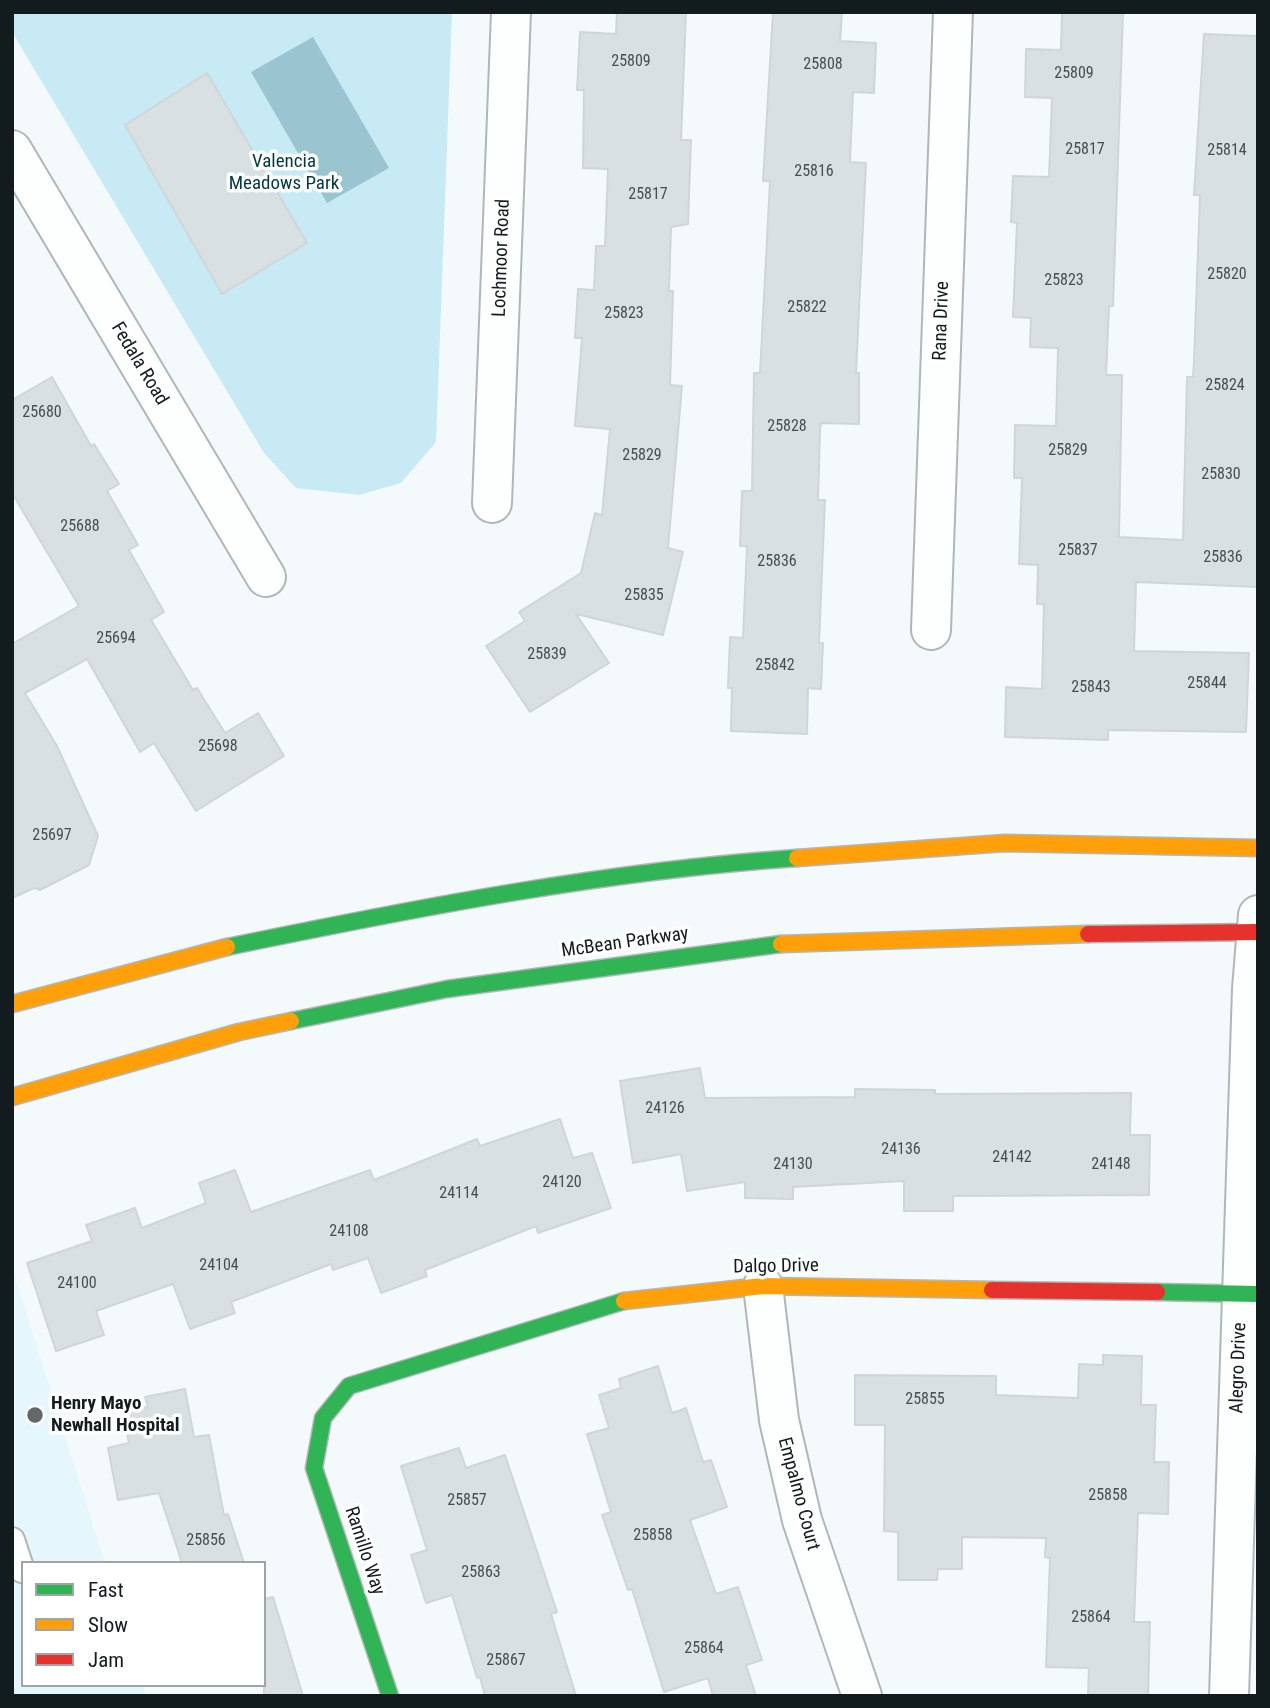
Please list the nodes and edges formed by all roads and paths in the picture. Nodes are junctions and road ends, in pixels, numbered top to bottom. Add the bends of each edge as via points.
1 (511, 12) edge
2 (953, 12) edge
3 (12, 150) edge
4 (492, 503) dead end
5 (266, 578) dead end
6 (932, 630) dead end
7 (1258, 848) edge
8 (1257, 927) edge
9 (12, 1004) edge
10 (12, 1097) edge
11 (763, 1286) junction
12 (1249, 1294) edge
13 (323, 1418) joint
14 (12, 1540) edge
15 (21, 1567) edge
16 (390, 1696) edge
17 (862, 1696) edge
18 (1228, 1696) edge

1 - 4 street, Lochmoor Road
2 - 6 street, Rana Drive
3 - 5 street, Fedala Road
7 - 9 main road via 1005,843 737,862 460,899 200,952
8 - 10 main road, McBean Parkway via 758,946 434,992 239,1032
8 - 12 street, Alegro Drive
11 - 12 main road, Dalgo Drive
11 - 13 main road, Dalgo Drive via 634,1298 349,1386
11 - 17 street, Empalmo Court via 779,1420 802,1520
12 - 18 street, Alegro Drive
13 - 16 main road, Ramillo Way via 314,1468
14 - 15 lane

